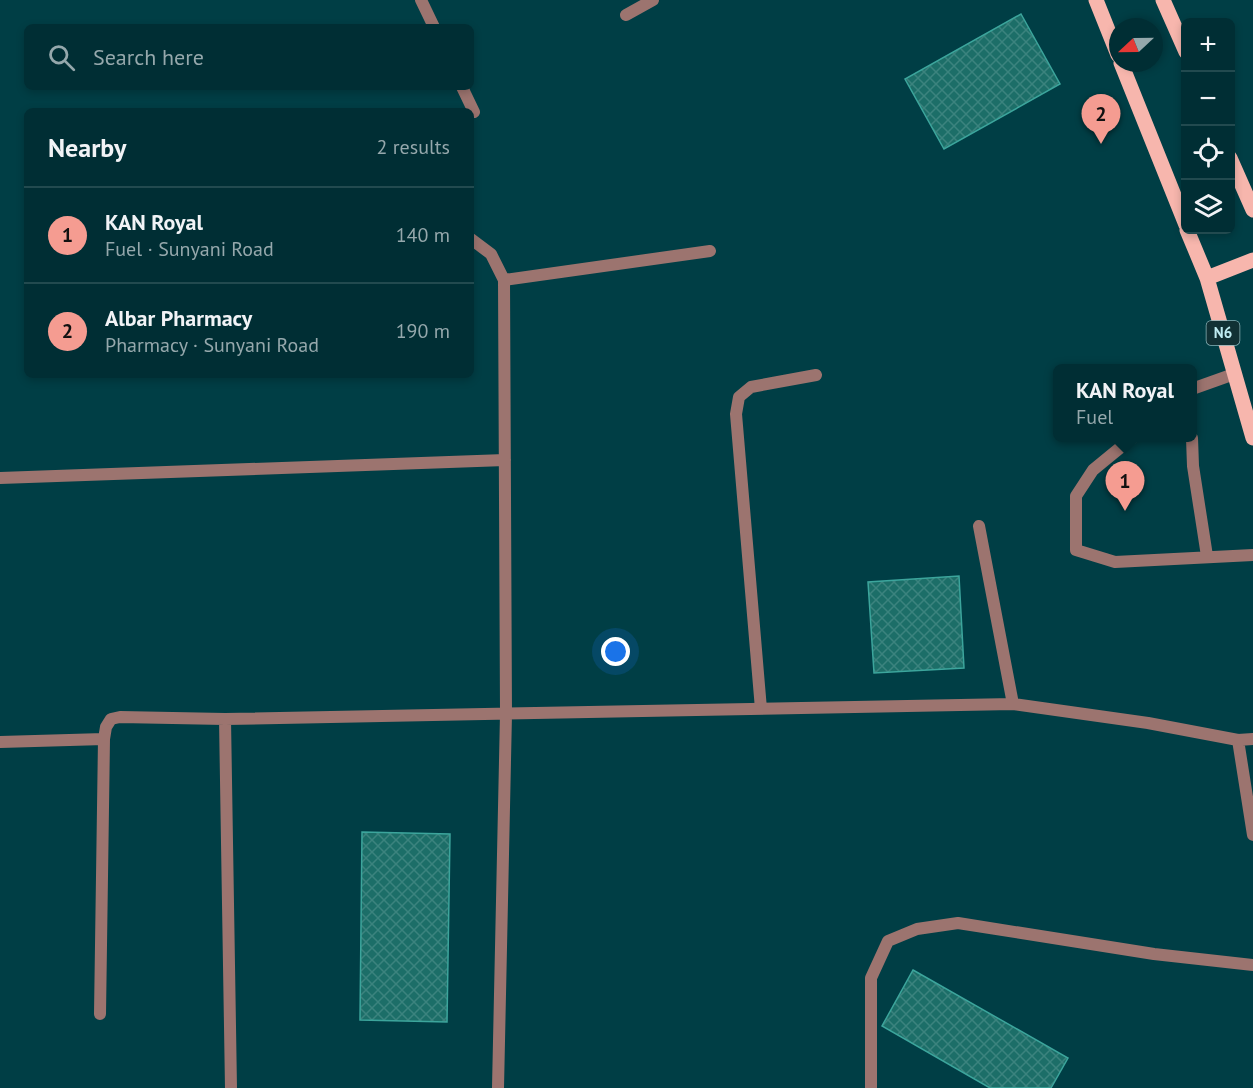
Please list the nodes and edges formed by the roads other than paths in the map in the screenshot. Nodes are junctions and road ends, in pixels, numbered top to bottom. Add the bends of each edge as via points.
1 (422, 0) edge
2 (652, 0) edge
3 (1096, 0) edge
4 (1163, 0) edge
5 (626, 15) dead end
6 (433, 24) edge
7 (1109, 32) edge
8 (1181, 43) edge
9 (1125, 72) edge
10 (463, 90) edge
11 (472, 108) edge
12 (1235, 169) edge
13 (1253, 210) edge
14 (1181, 215) edge
15 (1189, 234) edge
16 (474, 241) edge
17 (710, 251) dead end
18 (1253, 260) edge
19 (1207, 278) junction
20 (504, 279) junction
21 (1234, 374) junction
22 (816, 375) dead end
23 (1197, 387) edge
24 (1253, 438) edge
25 (1127, 442) edge
26 (1192, 442) edge
27 (505, 460) junction
28 (0, 478) edge
29 (979, 526) dead end
30 (1253, 555) edge
31 (1207, 556) junction
32 (1013, 704) junction
33 (761, 709) junction
34 (506, 714) junction
35 (225, 719) junction
36 (1253, 739) edge
37 (104, 740) junction
38 (1238, 740) junction
39 (0, 742) edge
40 (1253, 835) edge
41 (1253, 965) edge
42 (100, 1014) dead end
43 (231, 1088) edge
44 (498, 1088) edge
45 (871, 1088) edge

1 - 6 street
2 - 5 street
3 - 7 main road
4 - 8 main road
9 - 14 main road
10 - 11 street
12 - 13 main road
15 - 19 main road, N6
16 - 20 street via 492,254
17 - 20 street
18 - 19 main road
19 - 21 main road, N6
20 - 27 street
21 - 23 street
21 - 24 main road, N6
22 - 33 street via 751,387 739,397 736,414
25 - 31 street via 1093,470 1076,496 1076,550 1114,562
26 - 31 street
27 - 28 street
27 - 34 street
29 - 32 street
30 - 31 street
32 - 33 street
32 - 38 street
33 - 34 street
34 - 35 street
34 - 44 street
35 - 37 street via 120,717 111,719
35 - 43 street
36 - 38 street
37 - 39 street
37 - 42 street
38 - 40 street
41 - 45 street via 1154,954 958,923 917,929 888,941 871,978

